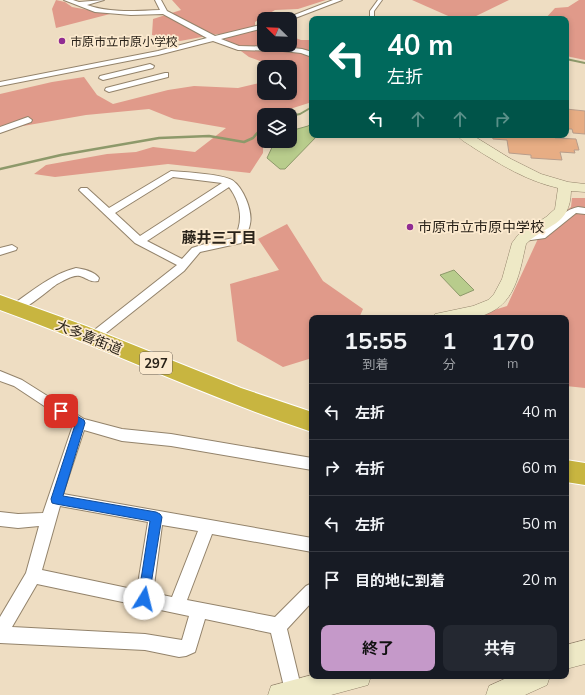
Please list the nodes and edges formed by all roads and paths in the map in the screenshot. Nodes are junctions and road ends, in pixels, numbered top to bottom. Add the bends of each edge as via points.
1 (67, 0) edge
2 (101, 0) edge
3 (158, 0) edge
4 (339, 0) edge
5 (380, 0) edge
6 (79, 4) junction
7 (164, 12) junction
8 (297, 15) edge
9 (372, 16) edge
10 (257, 28) edge
11 (214, 40) junction
12 (309, 54) edge
13 (132, 58) junction
14 (109, 63) junction
15 (150, 66) dead end
16 (140, 68) junction
17 (165, 76) dead end
18 (102, 78) junction
19 (151, 79) junction
20 (0, 84) edge
21 (28, 120) dead end
22 (0, 130) edge
23 (469, 138) edge
24 (228, 183) junction
25 (565, 186) junction
26 (585, 188) edge
27 (84, 190) dead end
28 (585, 211) edge
29 (108, 213) junction
30 (524, 238) junction
31 (139, 241) junction
32 (12, 248) dead end
33 (0, 252) edge
34 (184, 264) junction
35 (94, 278) dead end
36 (8, 305) edge
37 (455, 315) edge
38 (92, 338) junction
39 (0, 376) edge
40 (309, 421) edge
41 (80, 423) junction
42 (309, 463) edge
43 (569, 471) edge
44 (585, 474) edge
45 (56, 499) junction
46 (156, 517) junction
47 (0, 518) edge
48 (48, 519) junction
49 (207, 526) junction
50 (309, 545) edge
51 (33, 576) junction
52 (309, 594) edge
53 (144, 599) junction
54 (177, 606) junction
55 (199, 610) junction
56 (278, 626) junction
57 (0, 633) edge
58 (585, 652) edge
59 (569, 656) edge
60 (346, 679) edge
61 (532, 679) edge
62 (286, 693) edge
63 (498, 695) edge

1 - 6 street
2 - 6 street
3 - 7 street
4 - 8 street
5 - 9 lane
6 - 7 street via 95,10
7 - 11 street
10 - 11 street
11 - 12 street via 238,48 283,49
11 - 13 street
13 - 14 street
13 - 16 street
14 - 18 street
14 - 20 street
15 - 16 street
16 - 18 street
16 - 19 street
17 - 19 street
18 - 19 street via 110,93
21 - 22 street
23 - 25 street via 522,172
24 - 29 street via 223,179 172,174
24 - 31 street
24 - 34 street via 237,190 246,216 246,226 237,241 196,250
25 - 26 street
25 - 30 street via 560,211
27 - 29 street
28 - 30 street via 572,211 542,236
29 - 31 street
30 - 37 street via 519,244 504,292 493,303 479,310
31 - 34 street
32 - 33 street
34 - 38 street
35 - 36 street via 78,271 72,272
36 - 38 highway, 大多喜街道 / 297
38 - 40 highway, 大多喜街道 / 297 via 209,385
39 - 41 street via 18,383
41 - 42 street via 122,435 171,440
41 - 45 street
43 - 44 highway
45 - 46 street
45 - 48 street
46 - 49 street
46 - 53 street
47 - 48 street via 18,521
48 - 51 street
49 - 50 street
49 - 54 street
51 - 53 street
51 - 57 street
52 - 56 street
53 - 54 street
54 - 55 street
55 - 56 street
55 - 57 street via 189,646 179,649 145,642
56 - 62 street
58 - 59 street
60 - 62 street
61 - 63 street

